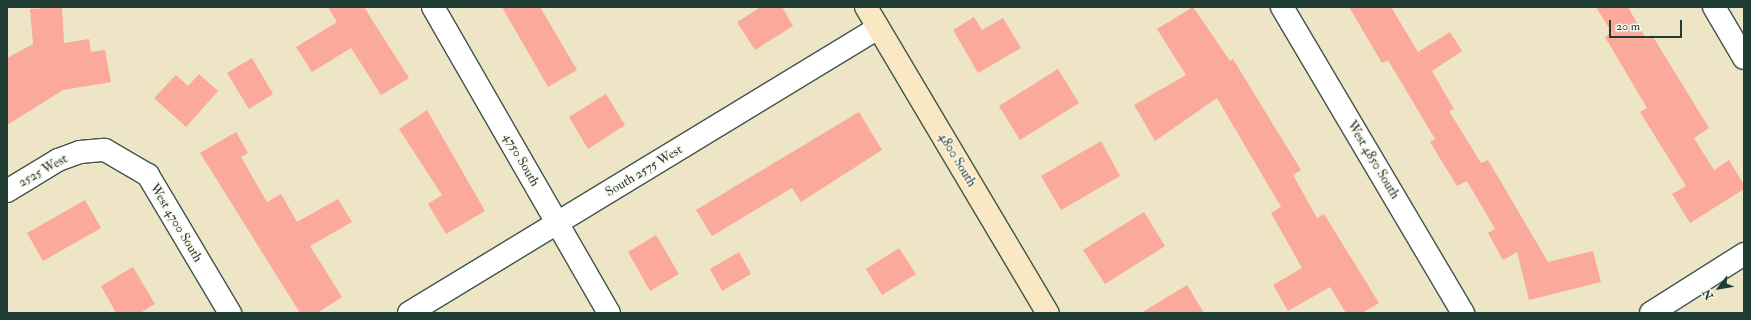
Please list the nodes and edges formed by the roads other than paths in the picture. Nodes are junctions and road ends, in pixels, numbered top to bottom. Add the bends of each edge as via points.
1 (433, 7) edge
2 (866, 7) edge
3 (1282, 7) edge
4 (1714, 7) edge
5 (878, 28) junction
6 (1744, 58) edge
7 (104, 150) joint
8 (7, 191) edge
9 (557, 224) junction
10 (1744, 254) edge
11 (230, 313) edge
12 (409, 313) edge
13 (609, 313) edge
14 (1048, 313) edge
15 (1463, 313) edge
16 (1651, 313) edge

1 - 9 street, 4750 South
2 - 5 main road, 4800 South
3 - 15 street, West 4850 South
4 - 6 street
5 - 9 street, South 2575 West
5 - 14 main road, 4800 South
7 - 8 street, 2525 West via 80,152 58,160
7 - 11 street, West 4700 South via 148,175
9 - 12 street, South 2575 West
9 - 13 street, 4750 South
10 - 16 street

